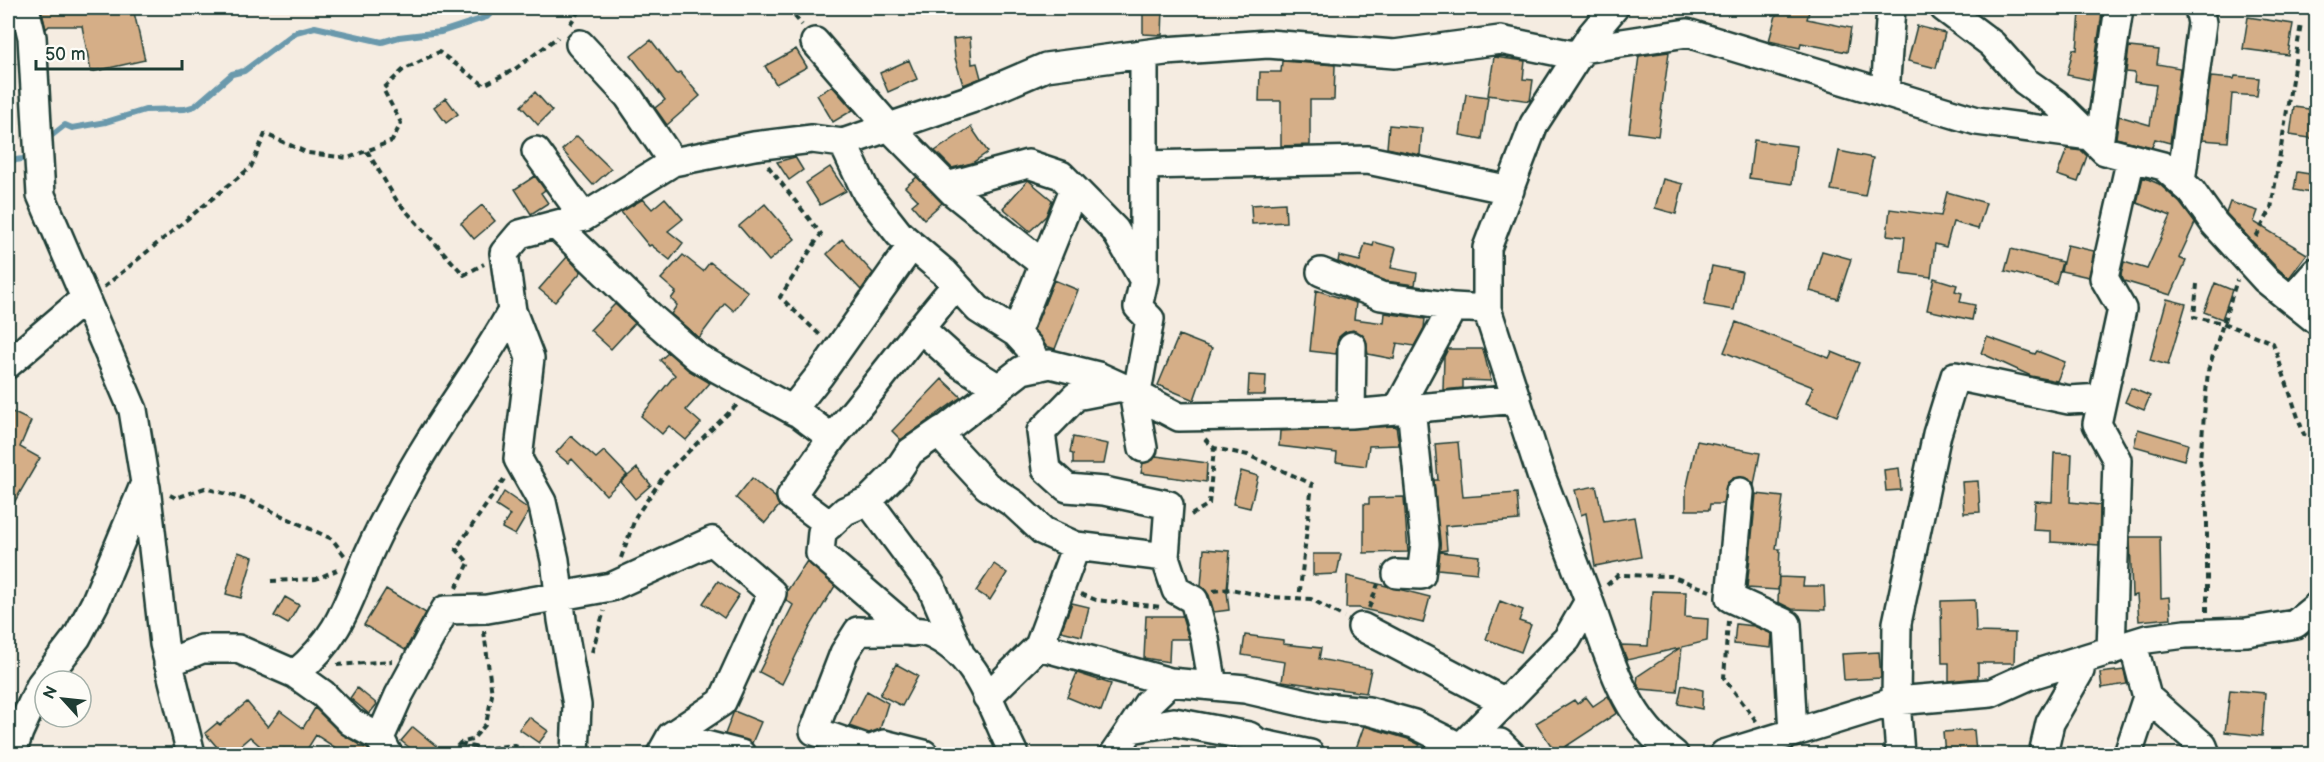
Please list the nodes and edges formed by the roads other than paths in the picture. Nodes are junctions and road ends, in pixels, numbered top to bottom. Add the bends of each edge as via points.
1 (25, 8) edge
2 (1614, 8) edge
3 (1891, 8) edge
4 (1944, 8) edge
5 (2119, 8) edge
6 (2199, 8) edge
7 (815, 42) dead end
8 (580, 45) dead end
9 (1580, 52) junction
10 (1144, 54) junction
11 (1886, 93) junction
12 (888, 126) junction
13 (2094, 140) junction
14 (843, 143) junction
15 (536, 151) dead end
16 (2131, 158) junction
17 (673, 162) junction
18 (1144, 165) junction
19 (2181, 182) junction
20 (947, 186) junction
21 (1074, 189) junction
22 (1510, 190) junction
23 (584, 217) junction
24 (556, 225) junction
25 (912, 245) junction
26 (1043, 264) junction
27 (1321, 272) dead end
28 (2316, 272) edge
29 (1144, 280) junction
30 (956, 285) junction
31 (2291, 300) junction
32 (85, 303) junction
33 (1453, 307) junction
34 (1487, 309) junction
35 (512, 311) junction
36 (2316, 320) edge
37 (920, 328) junction
38 (1016, 333) junction
39 (1352, 346) dead end
40 (8, 364) edge
41 (1038, 367) junction
42 (997, 387) junction
43 (1129, 392) junction
44 (2102, 398) junction
45 (1517, 399) junction
46 (1405, 408) junction
47 (796, 412) junction
48 (1351, 414) junction
49 (942, 430) junction
50 (832, 438) junction
51 (1143, 448) dead end
52 (145, 483) junction
53 (1740, 492) dead end
54 (868, 501) junction
55 (830, 525) junction
56 (1076, 546) junction
57 (1165, 557) junction
58 (1397, 574) road end
59 (559, 598) junction
60 (1588, 601) junction
61 (2316, 607) edge
62 (1362, 627) road end
63 (912, 632) junction
64 (1039, 646) junction
65 (2122, 647) junction
66 (960, 653) junction
67 (322, 658) junction
68 (2080, 660) junction
69 (168, 663) junction
70 (295, 674) junction
71 (1170, 682) junction
72 (1213, 686) junction
73 (987, 697) junction
74 (2147, 697) junction
75 (1896, 700) junction
76 (331, 702) junction
77 (1504, 702) junction
78 (1131, 729) junction
79 (1782, 737) junction
80 (666, 745) edge
81 (384, 746) edge
82 (1456, 751) edge
83 (12, 754) edge
84 (191, 754) edge
85 (575, 754) edge
86 (741, 754) edge
87 (924, 754) edge
88 (1014, 754) edge
89 (1114, 754) edge
90 (1310, 754) edge
91 (1511, 754) edge
92 (1674, 754) edge
93 (1724, 754) edge
94 (1900, 754) edge
95 (2043, 754) edge
96 (2128, 754) edge
97 (2206, 754) edge

1 - 32 street via 32,37 41,195
2 - 9 street
3 - 11 street
4 - 13 street via 1992,44 2025,81 2056,103
5 - 13 street
6 - 19 street via 2202,24
7 - 12 street
8 - 17 street via 628,96
9 - 10 street via 1500,40 1394,54 1268,44
9 - 11 street via 1687,33
9 - 22 street via 1534,124
10 - 12 street via 1046,67 970,99
10 - 18 street
11 - 13 street via 1977,121
12 - 14 street
12 - 20 street
13 - 16 street via 2105,151
14 - 17 street via 812,139
14 - 25 street via 866,192
15 - 23 street
16 - 19 street via 2163,166
16 - 44 street via 2104,278 2122,309
17 - 23 street
18 - 22 street via 1368,160
18 - 29 street
19 - 31 street via 2265,279
20 - 21 street via 1028,164 1061,175
20 - 26 street
21 - 26 street
21 - 29 street via 1115,230
22 - 34 street via 1487,248
23 - 24 street
24 - 35 street via 520,234 504,253
24 - 47 street via 698,358
25 - 30 street
25 - 47 street via 793,409
26 - 38 street
27 - 33 street via 1381,296
28 - 31 street
29 - 43 street via 1138,307 1150,319
30 - 37 street
30 - 38 street via 978,309
31 - 36 street
32 - 40 street via 76,306
32 - 52 street via 96,319 133,410
33 - 34 street
33 - 46 street
34 - 45 street
35 - 59 street via 530,358 518,459 542,502
35 - 67 street via 359,562 348,610
37 - 42 street via 960,363
37 - 50 street
38 - 41 street via 1029,347
39 - 48 street
41 - 42 street via 1022,370
41 - 43 street via 1050,364 1098,376
42 - 49 street
43 - 48 street via 1179,417
43 - 51 street
43 - 57 street via 1076,396 1041,432 1046,470 1067,488 1104,491 1169,505
44 - 65 street via 2097,424 2117,460
44 - 75 street via 2069,400 1955,376 1937,434 1897,623
45 - 46 street
45 - 60 street
46 - 48 street
46 - 58 street via 1425,544 1421,575
47 - 50 street
49 - 54 street via 910,452 896,473
49 - 56 street via 939,434 987,486 1043,531
50 - 55 street via 791,496
52 - 69 street
52 - 83 street via 95,603 42,684
53 - 79 street via 1730,598 1787,624
54 - 55 street via 845,511
54 - 66 street via 931,586
55 - 63 street via 822,532 820,553
56 - 57 street
56 - 64 street
57 - 72 street via 1176,590 1194,600
59 - 80 street via 611,587 712,541 772,593 722,702
59 - 81 street via 457,610 419,658 399,694
59 - 85 street via 577,705
60 - 77 street via 1567,639
60 - 92 street via 1625,701 1661,745
61 - 65 street via 2295,624 2247,632 2166,637
62 - 77 street
63 - 66 street via 926,632
63 - 87 street via 858,631 843,653 814,731 869,750 885,744
64 - 71 street
64 - 73 street
65 - 68 street
65 - 74 street
66 - 73 street via 979,676
67 - 70 street
67 - 76 street
68 - 75 street via 1991,693
68 - 95 street via 2080,671 2050,723
69 - 70 street via 202,650 238,649
69 - 84 street
70 - 76 street
71 - 72 street
71 - 78 street via 1148,703
72 - 82 street via 1245,689 1323,707 1368,711 1414,724
73 - 88 street
74 - 96 street
74 - 97 street via 2204,746
75 - 79 street
75 - 94 street
76 - 81 street
77 - 82 street
78 - 89 street
78 - 90 street via 1174,722 1249,736 1258,743
79 - 93 street
80 - 86 street
82 - 91 street via 1500,743

